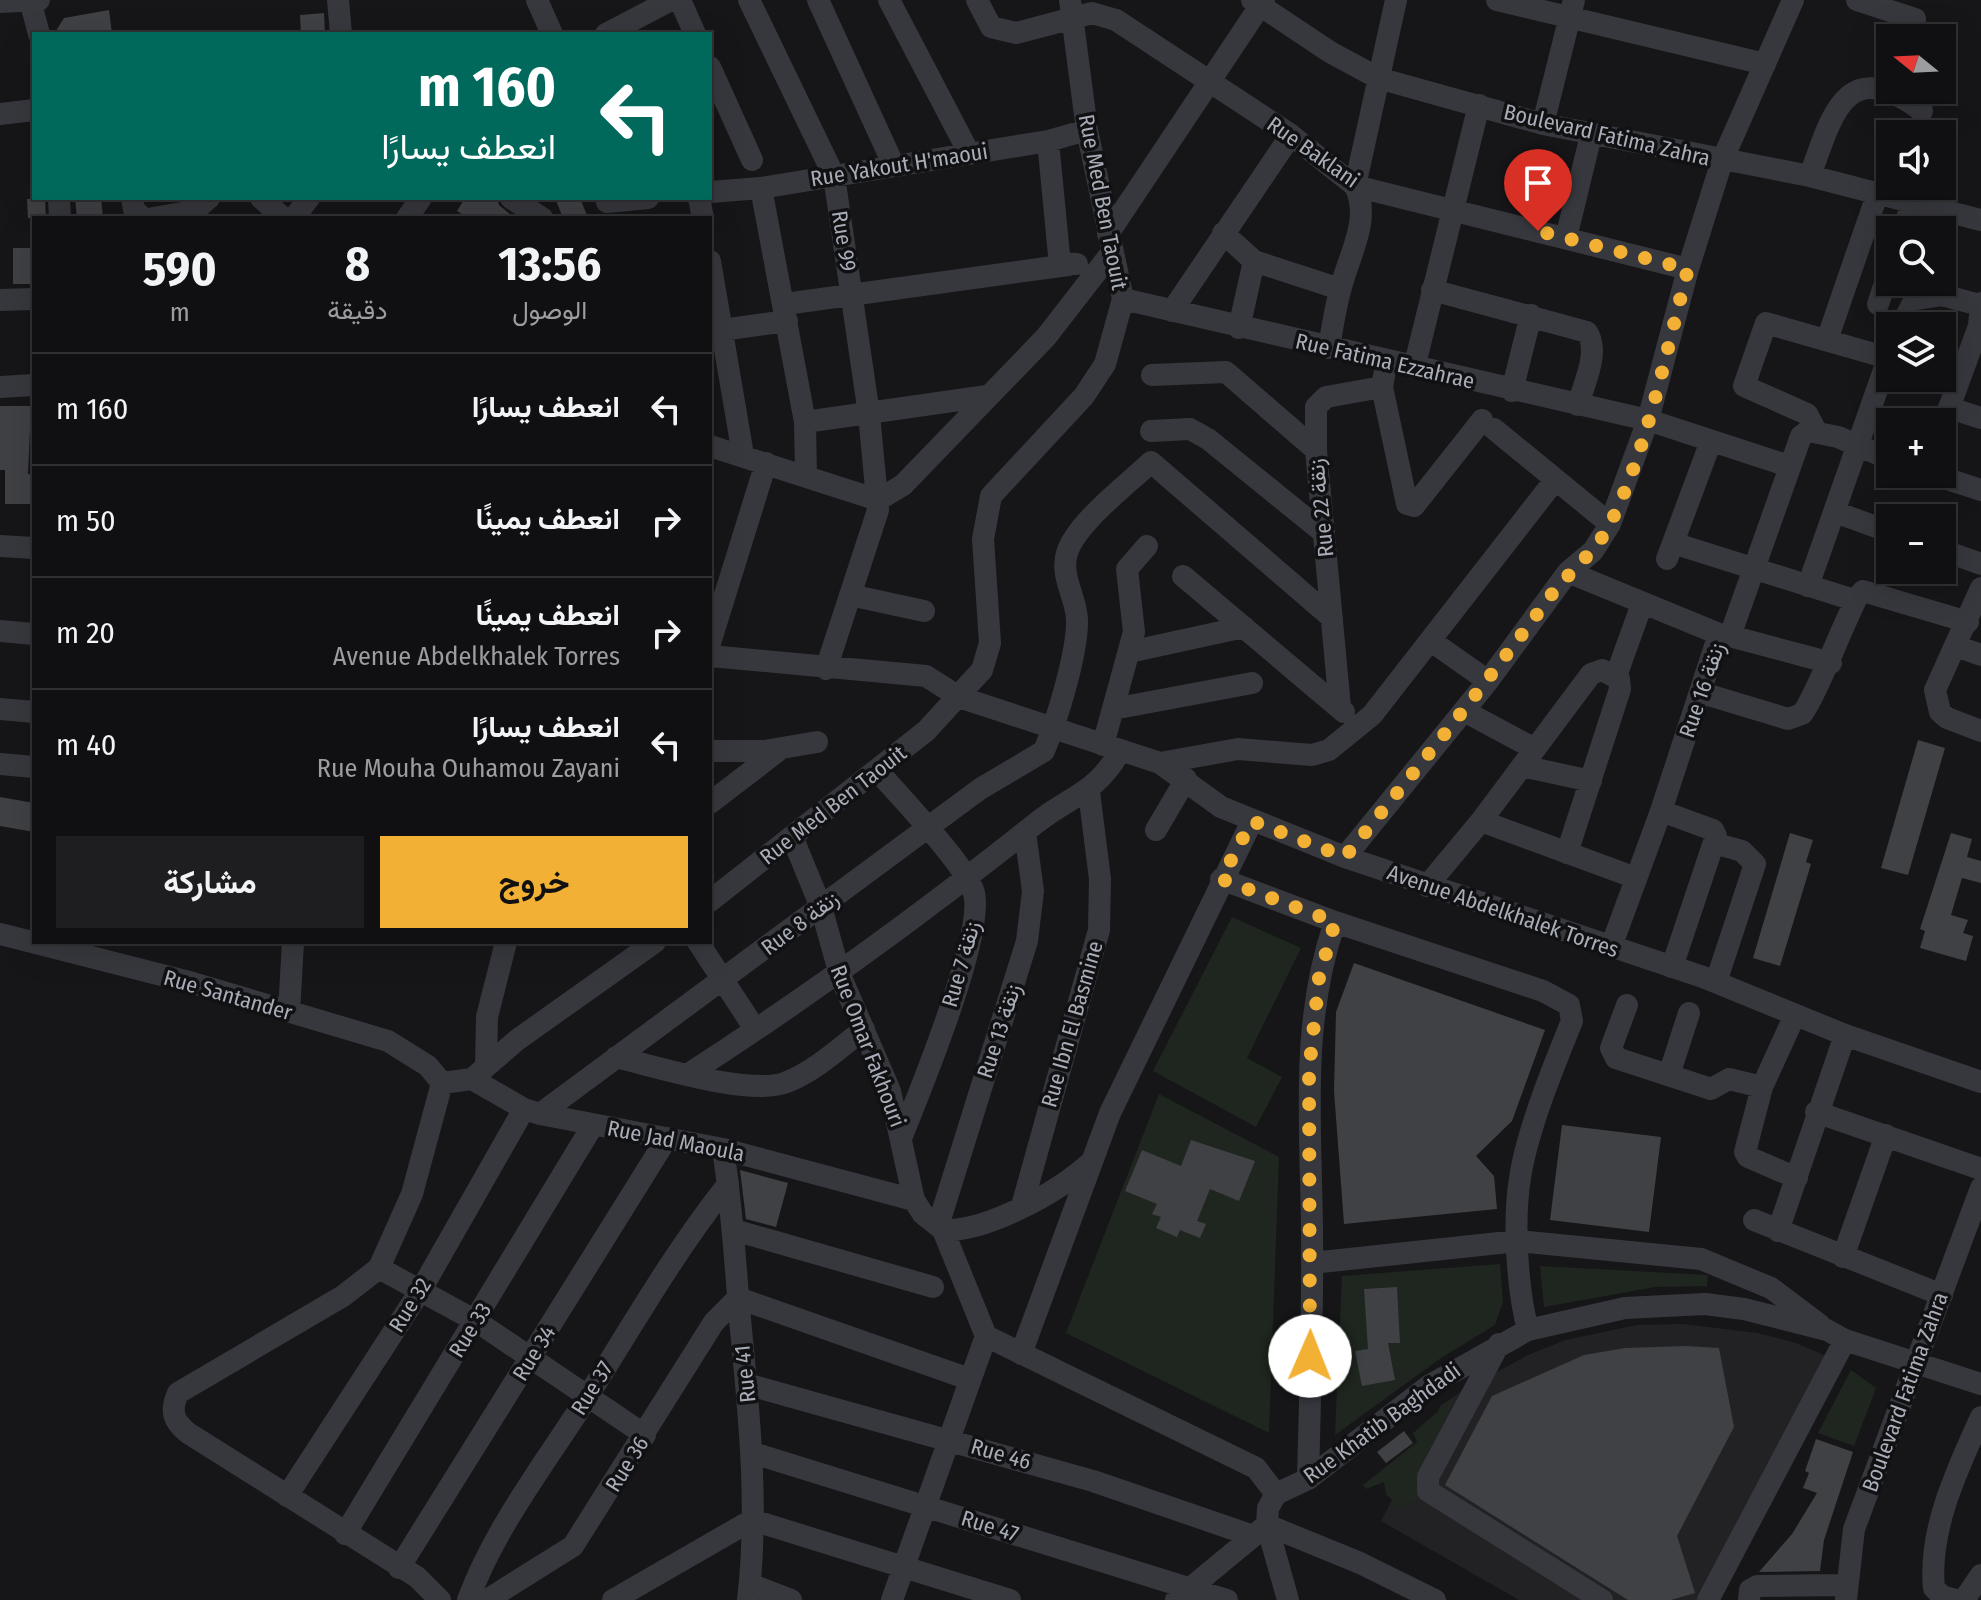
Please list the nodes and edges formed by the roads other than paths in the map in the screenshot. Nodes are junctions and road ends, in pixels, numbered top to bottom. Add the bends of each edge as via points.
1 (30, 0) edge
2 (39, 0) edge
3 (338, 0) edge
4 (537, 0) edge
5 (671, 0) edge
6 (680, 0) edge
7 (749, 0) edge
8 (818, 0) edge
9 (889, 0) edge
10 (977, 0) edge
11 (1396, 0) edge
12 (1497, 0) edge
13 (1793, 0) edge
14 (1857, 0) edge
15 (0, 2) edge
16 (1259, 2) edge
17 (637, 8) edge
18 (1071, 10) edge
19 (1573, 10) edge
20 (1915, 19) dead end
21 (38, 32) edge
22 (341, 32) edge
23 (551, 32) edge
24 (608, 32) edge
25 (694, 32) edge
26 (1765, 64) junction
27 (712, 71) edge
28 (1378, 78) junction
29 (1207, 81) junction
30 (1479, 105) junction
31 (32, 110) edge
32 (1922, 111) dead end
33 (0, 114) edge
34 (1543, 124) junction
35 (1087, 130) junction
36 (1291, 135) junction
37 (1591, 135) junction
38 (1048, 141) junction
39 (969, 153) junction
40 (752, 160) dead end
41 (1722, 161) junction
42 (894, 166) junction
43 (834, 176) junction
44 (1810, 176) junction
45 (1355, 186) junction
46 (761, 188) junction
47 (712, 192) edge
48 (1876, 192) edge
49 (1876, 198) edge
50 (207, 200) edge
51 (263, 200) edge
52 (514, 200) edge
53 (638, 200) edge
54 (1909, 200) edge
55 (1913, 201) junction
56 (608, 206) edge
57 (1451, 208) junction
58 (165, 216) edge
59 (281, 216) edge
60 (539, 216) edge
61 (1908, 216) edge
62 (1981, 220) edge
63 (1223, 233) junction
64 (1566, 238) junction
65 (1108, 249) junction
66 (1254, 261) junction
67 (1068, 265) junction
68 (1688, 269) junction
69 (712, 272) edge
70 (1340, 289) junction
71 (1432, 290) junction
72 (852, 294) junction
73 (1881, 296) edge
74 (32, 299) edge
75 (1123, 299) junction
76 (0, 300) edge
77 (1878, 304) dead end
78 (1172, 311) junction
79 (786, 312) junction
80 (1908, 312) edge
81 (1531, 315) junction
82 (1980, 315) edge
83 (1239, 328) junction
84 (722, 330) junction
85 (1827, 340) junction
86 (1329, 348) junction
87 (1876, 353) edge
88 (1387, 360) junction
89 (1414, 368) junction
90 (1152, 375) dead end
91 (1876, 382) edge
92 (32, 385) edge
93 (0, 387) edge
94 (1382, 387) junction
95 (1512, 391) junction
96 (987, 396) junction
97 (1578, 405) junction
98 (1949, 408) edge
99 (869, 414) junction
100 (1956, 417) edge
101 (1981, 418) edge
102 (1648, 420) junction
103 (805, 422) junction
104 (1151, 431) dead end
105 (1816, 431) junction
106 (1847, 440) junction
107 (1711, 441) junction
108 (712, 447) edge
109 (1316, 450) junction
110 (1876, 453) edge
111 (743, 455) junction
112 (766, 463) junction
113 (1789, 466) junction
114 (806, 476) junction
115 (1555, 480) junction
116 (1956, 482) edge
117 (1981, 490) edge
118 (878, 500) junction
119 (1835, 512) junction
120 (1610, 524) junction
121 (1876, 527) edge
122 (1324, 533) junction
123 (0, 546) edge
124 (1147, 546) dead end
125 (32, 548) edge
126 (1956, 555) edge
127 (1981, 564) edge
128 (1751, 570) junction
129 (1568, 572) junction
130 (1183, 576) dead end
131 (1808, 586) junction
132 (1981, 588) edge
133 (850, 595) junction
134 (1854, 600) junction
135 (1642, 604) junction
136 (924, 611) dead end
137 (1332, 618) junction
138 (1968, 622) junction
139 (1244, 627) junction
140 (0, 631) edge
141 (32, 634) edge
142 (1724, 635) junction
143 (712, 637) edge
144 (1431, 641) junction
145 (1956, 646) junction
146 (1129, 652) junction
147 (1981, 655) edge
148 (712, 656) edge
149 (1831, 663) junction
150 (826, 669) junction
151 (1606, 673) junction
152 (1488, 681) junction
153 (1252, 683) dead end
154 (1702, 693) junction
155 (959, 697) junction
156 (1340, 707) junction
157 (0, 709) edge
158 (1113, 709) junction
159 (1464, 711) junction
160 (32, 712) edge
161 (1053, 729) junction
162 (1358, 730) junction
163 (1981, 731) edge
164 (817, 742) dead end
165 (1112, 748) junction
166 (780, 750) junction
167 (712, 751) edge
168 (1528, 758) junction
169 (1160, 763) junction
170 (0, 764) edge
171 (32, 767) edge
172 (877, 770) junction
173 (1186, 779) junction
174 (1591, 781) junction
175 (1089, 792) junction
176 (712, 801) edge
177 (1661, 811) junction
178 (1252, 821) junction
179 (1481, 821) junction
180 (926, 829) junction
181 (1156, 830) dead end
182 (1025, 832) junction
183 (793, 839) junction
184 (1714, 843) junction
185 (1567, 853) junction
186 (1345, 857) junction
187 (967, 878) junction
188 (1636, 878) junction
189 (1221, 879) junction
190 (1427, 886) junction
191 (712, 900) edge
192 (821, 907) junction
193 (1335, 922) junction
194 (0, 934) edge
195 (32, 943) edge
196 (37, 944) edge
197 (293, 944) edge
198 (652, 944) edge
199 (699, 944) edge
200 (510, 946) edge
201 (1611, 947) junction
202 (1672, 967) junction
203 (840, 975) junction
204 (723, 982) junction
205 (1716, 982) junction
206 (1627, 1005) dead end
207 (289, 1012) junction
208 (1689, 1013) dead end
209 (1795, 1015) junction
210 (755, 1029) junction
211 (864, 1029) junction
212 (1845, 1035) junction
213 (616, 1057) junction
214 (479, 1072) junction
215 (687, 1075) junction
216 (1669, 1075) junction
217 (1981, 1082) edge
218 (442, 1083) junction
219 (1762, 1087) junction
220 (532, 1111) junction
221 (1816, 1112) junction
222 (593, 1125) junction
223 (1886, 1135) junction
224 (902, 1136) junction
225 (667, 1138) junction
226 (723, 1149) junction
227 (1093, 1159) junction
228 (1981, 1169) edge
229 (1797, 1178) junction
230 (728, 1184) junction
231 (1980, 1191) edge
232 (914, 1200) junction
233 (1022, 1206) junction
234 (1754, 1220) dead end
235 (941, 1228) junction
236 (734, 1230) junction
237 (1778, 1231) junction
238 (1518, 1241) junction
239 (1843, 1257) junction
240 (1312, 1263) junction
241 (379, 1268) junction
242 (933, 1287) dead end
243 (422, 1288) junction
244 (1942, 1295) junction
245 (738, 1298) junction
246 (476, 1321) junction
247 (1528, 1330) junction
248 (1836, 1335) junction
249 (986, 1336) junction
250 (1500, 1343) junction
251 (1021, 1354) junction
252 (531, 1357) junction
253 (1916, 1363) junction
254 (969, 1379) junction
255 (746, 1384) junction
256 (1981, 1384) edge
257 (589, 1394) junction
258 (1981, 1417) edge
259 (645, 1435) junction
260 (948, 1439) junction
261 (753, 1453) junction
262 (1308, 1479) junction
263 (1276, 1494) junction
264 (287, 1496) junction
265 (925, 1505) junction
266 (752, 1520) junction
267 (1260, 1530) junction
268 (345, 1534) junction
269 (904, 1564) junction
270 (399, 1568) junction
271 (1981, 1575) edge
272 (749, 1592) edge
273 (1846, 1593) edge
274 (1184, 1594) edge
275 (440, 1600) edge
276 (468, 1600) edge
277 (487, 1600) edge
278 (613, 1600) edge
279 (791, 1600) edge
280 (892, 1600) edge
281 (1010, 1600) edge
282 (1227, 1600) edge
283 (1288, 1600) edge
284 (1435, 1600) edge
285 (1602, 1600) edge
286 (1708, 1600) edge
287 (1749, 1600) edge
288 (1956, 1600) edge
289 (1964, 1600) edge

1 - 2 street
1 - 15 street
1 - 21 street
3 - 22 street
4 - 23 street
5 - 17 street
6 - 25 street
7 - 43 street, Rue 99
8 - 42 street
9 - 39 street
10 - 18 street, Rue Baklani via 991,27 1016,33
11 - 28 street
12 - 19 street
13 - 26 street
14 - 20 street
16 - 28 street, Boulevard Fatima Zahra
16 - 29 street
17 - 24 street
18 - 29 street, Rue Baklani via 1116,20
18 - 35 street, Rue Med Ben Taouit
19 - 26 street
19 - 34 street
26 - 41 street
27 - 40 street
28 - 30 street, Boulevard Fatima Zahra
28 - 45 street
29 - 36 street, Rue Baklani
29 - 65 street
30 - 34 street, Boulevard Fatima Zahra
30 - 57 street
31 - 33 street
32 - 44 street via 1886,90 1858,87 1835,112
34 - 37 street, Boulevard Fatima Zahra
35 - 38 street, Rue Yakout H'maoui
35 - 65 street, Rue Med Ben Taouit
36 - 45 street, Rue Baklani
36 - 63 street
37 - 41 street, Boulevard Fatima Zahra
37 - 64 street
38 - 39 street, Rue Yakout H'maoui
38 - 67 street via 1059,255
39 - 42 street, Rue Yakout H'maoui
41 - 44 street, Boulevard Fatima Zahra
41 - 68 street
42 - 43 street, Rue Yakout H'maoui
43 - 46 street, Rue Yakout H'maoui
43 - 72 street, Rue 99
44 - 48 street, Boulevard Fatima Zahra
45 - 57 street, Rue Baklani
45 - 70 street via 1362,200 1361,216
46 - 47 street, Rue Yakout H'maoui
46 - 79 street
49 - 85 street
50 - 58 street via 194,211
51 - 59 street
52 - 60 street
53 - 56 street
54 - 55 street, Boulevard Fatima Zahra
55 - 61 street
55 - 62 street, Boulevard Fatima Zahra
57 - 64 street, Rue Baklani
57 - 71 street
63 - 66 street
63 - 78 street
64 - 68 street, Rue Baklani
65 - 67 street
65 - 75 street, Rue Med Ben Taouit
65 - 96 street via 1046,337
66 - 70 street
66 - 83 street
67 - 72 street
68 - 102 street
69 - 84 street
70 - 86 street
71 - 81 street
71 - 89 street
72 - 79 street
72 - 99 street, Rue 99
73 - 77 street
74 - 76 street
75 - 78 street, Rue Fatima Ezzahrae
75 - 155 street, Rue Med Ben Taouit via 1097,380 991,496 983,539 990,643 982,670
78 - 83 street, Rue Fatima Ezzahrae
79 - 84 street
79 - 103 street
80 - 82 street via 1915,299 1942,295
81 - 95 street
81 - 97 street via 1577,327 1592,339
82 - 98 street
83 - 86 street, Rue Fatima Ezzahrae
84 - 111 street
85 - 87 street
85 - 105 street via 1764,325 1744,386 1807,414
86 - 88 street, Rue Fatima Ezzahrae
88 - 89 street, Rue Fatima Ezzahrae
88 - 94 street
89 - 95 street, Rue Fatima Ezzahrae
90 - 109 street via 1226,372
91 - 106 street
92 - 93 street
94 - 109 street, Rue 22 زنقة via 1319,402
94 - 115 street via 1407,504 1414,506 1488,425
95 - 97 street, Rue Fatima Ezzahrae
96 - 99 street
96 - 118 street via 903,485
97 - 102 street, Rue Fatima Ezzahrae
99 - 103 street
99 - 118 street, Rue 99
100 - 101 street
102 - 107 street, Rue Fatima Ezzahrae
102 - 120 street
103 - 114 street
104 - 122 street via 1190,429 1208,439
105 - 106 street
105 - 113 street, Rue 16 زنقة via 1801,436
106 - 110 street
106 - 119 street
107 - 113 street, Rue Fatima Ezzahrae
107 - 128 street via 1670,551
108 - 111 street
109 - 122 street, Rue 22 زنقة
111 - 112 street
112 - 114 street
112 - 143 street
113 - 128 street, Rue 16 زنقة
114 - 118 street
115 - 120 street
115 - 144 street
116 - 117 street
118 - 133 street, Rue 99
119 - 121 street
119 - 131 street
120 - 129 street via 1593,551
122 - 137 street, Rue 22 زنقة
123 - 125 street
124 - 146 street via 1127,569 1134,621
126 - 127 street
128 - 131 street
128 - 142 street, Rue 16 زنقة
129 - 135 street
129 - 152 street
130 - 139 street
131 - 134 street
132 - 138 street
133 - 136 street
133 - 150 street, Rue 99
134 - 138 street via 1867,591
134 - 149 street
135 - 142 street
135 - 151 street
137 - 156 street, Rue 22 زنقة
137 - 161 street via 1151,462 1081,529 1067,553 1065,572 1077,619
138 - 145 street
139 - 146 street
139 - 156 street
140 - 141 street
142 - 149 street
142 - 154 street, Rue 16 زنقة
144 - 152 street
144 - 162 street
145 - 147 street
145 - 163 street via 1935,690 1935,703 1947,718
146 - 158 street
148 - 150 street, Avenue Abdelkhalek Torres
149 - 154 street via 1802,714 1788,719
150 - 155 street, Avenue Abdelkhalek Torres via 926,676
151 - 168 street
151 - 174 street via 1620,689
152 - 159 street
153 - 158 street
154 - 177 street, Rue 16 زنقة
155 - 161 street, Avenue Abdelkhalek Torres
155 - 172 street, Rue Med Ben Taouit
156 - 162 street
157 - 160 street
158 - 165 street
159 - 168 street
159 - 186 street
161 - 165 street, Avenue Abdelkhalek Torres
161 - 180 street, Rue 8 زنقة via 1044,751
162 - 169 street via 1323,754 1249,749
164 - 166 street
165 - 169 street, Avenue Abdelkhalek Torres
165 - 175 street
166 - 167 street
166 - 176 street
168 - 174 street
168 - 179 street
169 - 173 street, Avenue Abdelkhalek Torres
170 - 171 street
172 - 180 street, Rue 7 زنقة
172 - 183 street, Rue Med Ben Taouit
173 - 178 street, Avenue Abdelkhalek Torres via 1221,807
173 - 181 street
174 - 185 street
175 - 182 street
175 - 233 street, Rue Ibn El Basmine via 1100,879 1099,930
177 - 184 street via 1716,832
177 - 188 street, Rue 16 زنقة
178 - 186 street, Avenue Abdelkhalek Torres
178 - 189 street
179 - 185 street
179 - 190 street
180 - 187 street, Rue 7 زنقة
180 - 192 street, Rue 8 زنقة
182 - 187 street
182 - 235 street, Rue 13 زنقة via 1033,891 1025,950
183 - 191 street, Rue Med Ben Taouit
183 - 192 street, Rue Omar Fakhouri
184 - 202 street
184 - 205 street via 1742,851 1755,864
185 - 188 street
186 - 190 street, Avenue Abdelkhalek Torres
187 - 203 street
187 - 224 street, Rue 7 زنقة via 976,905 969,942
188 - 201 street, Rue 16 زنقة
189 - 193 street
189 - 227 street
190 - 201 street, Avenue Abdelkhalek Torres
192 - 203 street, Rue Omar Fakhouri
192 - 204 street, Rue 8 زنقة
193 - 238 street via 1543,991 1572,1008 1520,1178
193 - 240 street via 1312,1022
194 - 195 street, Rue Santander
196 - 207 street, Rue Santander
197 - 207 street
198 - 214 street
199 - 204 street
200 - 214 street via 487,1017
201 - 202 street, Avenue Abdelkhalek Torres
202 - 205 street, Avenue Abdelkhalek Torres
203 - 210 street
203 - 211 street, Rue Omar Fakhouri
204 - 210 street
204 - 213 street, Rue 8 زنقة
205 - 209 street, Avenue Abdelkhalek Torres
206 - 216 street via 1611,1048 1616,1058
207 - 218 street, Rue Santander via 388,1041 428,1066
208 - 216 street
209 - 212 street, Avenue Abdelkhalek Torres
209 - 219 street
210 - 215 street
211 - 215 street via 777,1085
211 - 224 street, Rue Omar Fakhouri
212 - 217 street, Avenue Abdelkhalek Torres
212 - 221 street
213 - 215 street
213 - 220 street, Rue 8 زنقة
214 - 218 street
214 - 220 street, Rue Jad Maoula
216 - 219 street via 1711,1089 1729,1079
218 - 241 street via 412,1194
219 - 229 street via 1745,1155
220 - 222 street, Rue Jad Maoula
220 - 243 street, Rue 32
221 - 223 street
221 - 229 street
222 - 225 street, Rue Jad Maoula
222 - 246 street, Rue 33
223 - 228 street
223 - 239 street
224 - 232 street, Rue Omar Fakhouri
225 - 226 street, Rue Jad Maoula
225 - 252 street, Rue 34
226 - 230 street, Rue 41
226 - 232 street, Rue Jad Maoula
227 - 233 street via 1070,1181
227 - 251 street
229 - 237 street
230 - 236 street, Rue 41
230 - 257 street, Rue 37 via 696,1225
231 - 244 street, Boulevard Fatima Zahra
232 - 235 street
233 - 235 street via 958,1230
234 - 237 street
235 - 249 street
236 - 242 street
236 - 245 street, Rue 41
237 - 239 street
238 - 240 street
238 - 247 street
238 - 248 street via 1701,1259 1771,1288
239 - 244 street
240 - 262 street
241 - 243 street
241 - 264 street via 343,1296 178,1393 173,1404 176,1423
243 - 246 street
243 - 264 street, Rue 32
244 - 253 street, Boulevard Fatima Zahra
245 - 254 street
245 - 255 street, Rue 41
245 - 259 street, Rue 36 via 714,1322
246 - 252 street
246 - 268 street, Rue 33
247 - 248 street, Rue Khatib Baghdadi via 1625,1308 1705,1304 1744,1309
247 - 250 street, Rue Khatib Baghdadi
248 - 253 street, Rue Khatib Baghdadi
248 - 286 street
249 - 251 street
249 - 254 street
250 - 262 street, Rue Khatib Baghdadi via 1430,1385
250 - 285 street via 1428,1477 1428,1491
251 - 263 street via 1256,1468
252 - 257 street
252 - 270 street, Rue 34
253 - 256 street, Rue Khatib Baghdadi
253 - 273 street, Boulevard Fatima Zahra via 1854,1529
254 - 260 street
255 - 260 street, Rue 46
255 - 261 street, Rue 41
257 - 259 street
257 - 276 street, Rue 37 via 518,1505
258 - 288 street via 1950,1490 1938,1536 1933,1580 1942,1596
259 - 277 street, Rue 36 via 573,1546
260 - 265 street
260 - 267 street, Rue 46
261 - 265 street, Rue 47
261 - 266 street, Rue 41
262 - 263 street, Rue Khatib Baghdadi
263 - 267 street
264 - 268 street
265 - 269 street
265 - 274 street, Rue 47
266 - 269 street
266 - 272 street, Rue 41
266 - 278 street
267 - 274 street
267 - 283 street
267 - 284 street, Rue 46 via 1317,1543
268 - 270 street
269 - 280 street
269 - 281 street
270 - 275 street
271 - 289 street
272 - 279 street
273 - 287 street via 1757,1586 1750,1590
274 - 282 street, Rue 47

